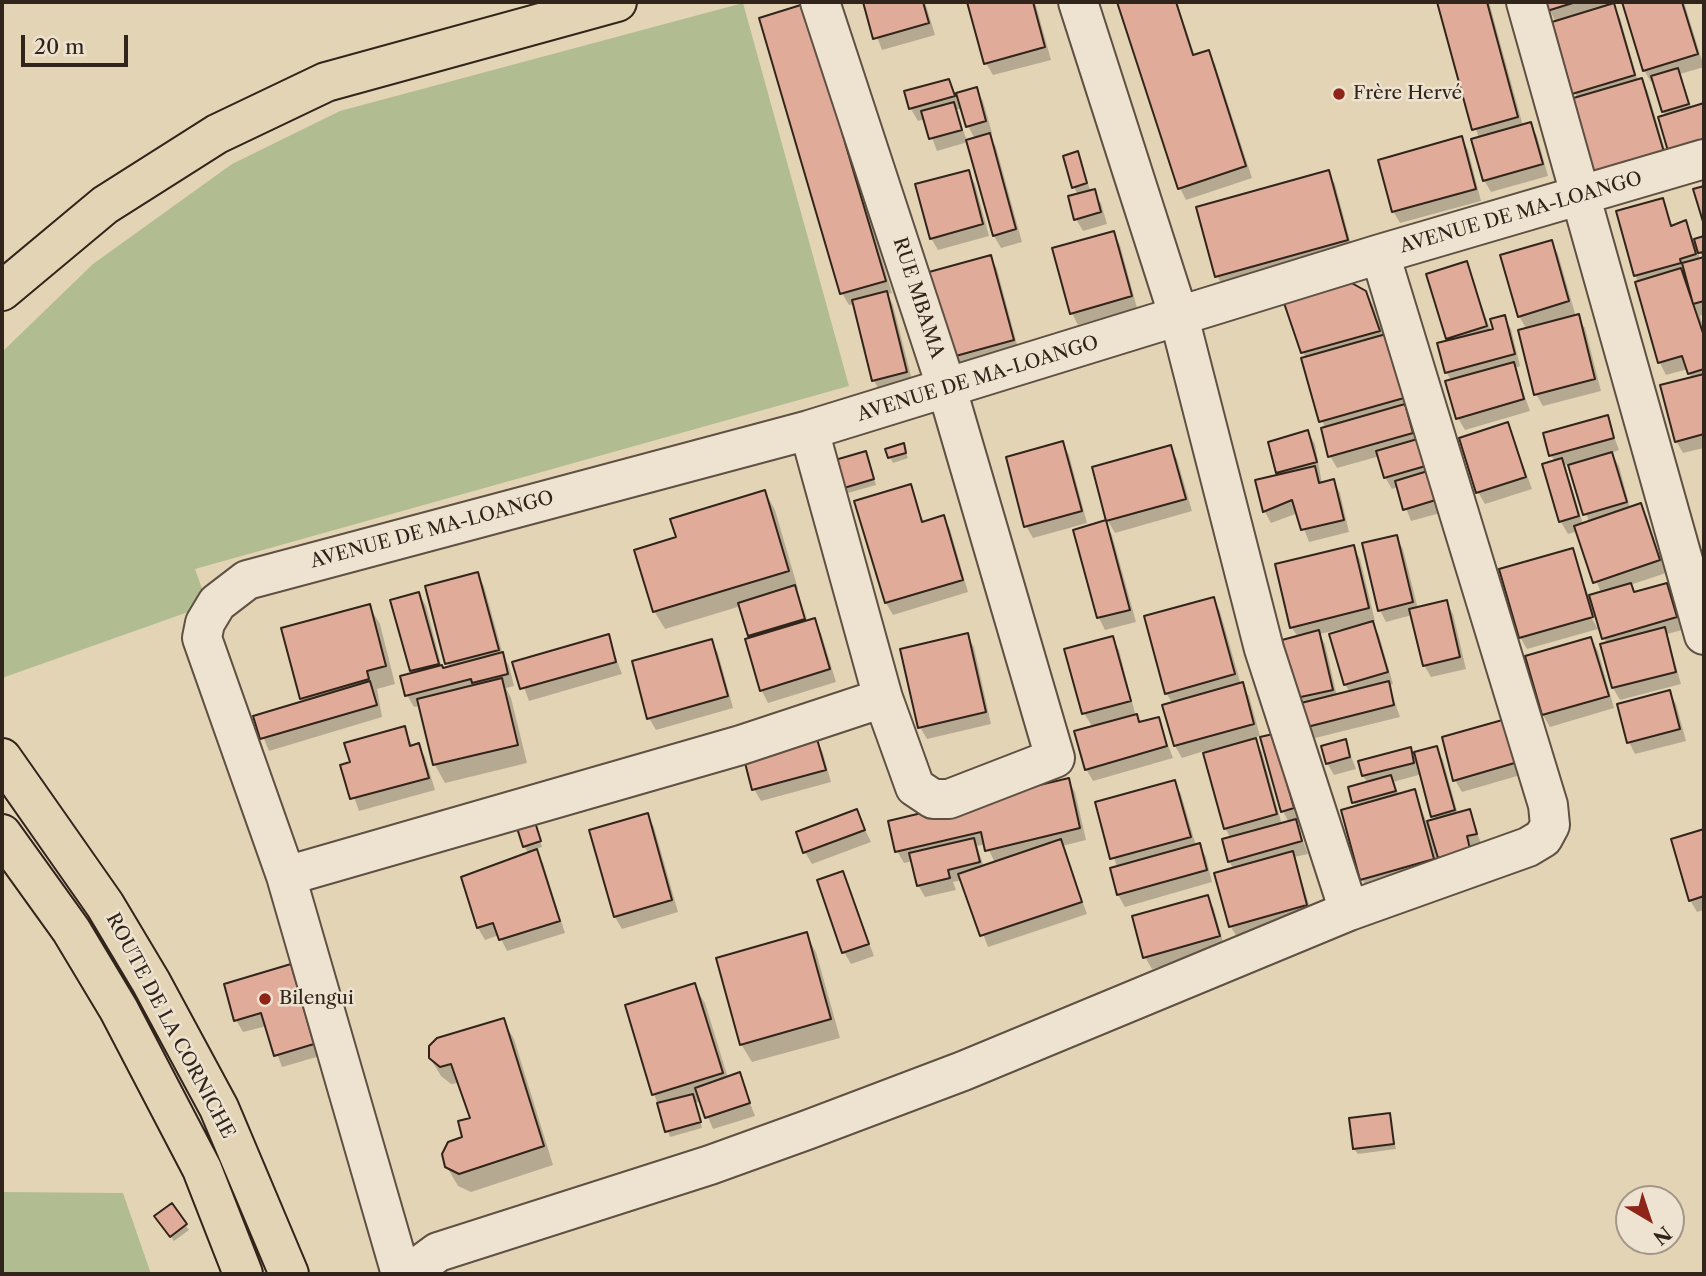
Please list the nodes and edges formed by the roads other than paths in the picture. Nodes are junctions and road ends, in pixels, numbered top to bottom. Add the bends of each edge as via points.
1 (617, 2) edge
2 (820, 2) edge
3 (1078, 2) edge
4 (1527, 2) edge
5 (576, 7) edge
6 (1704, 159) edge
7 (1582, 194) junction
8 (1380, 254) junction
9 (2, 292) edge
10 (1179, 317) junction
11 (947, 389) junction
12 (809, 430) junction
13 (1704, 635) edge
14 (883, 698) junction
15 (2, 758) edge
16 (2, 834) edge
17 (286, 876) junction
18 (1349, 911) junction
19 (243, 1274) edge
20 (289, 1274) edge
21 (401, 1274) edge
22 (408, 1274) edge

1 - 5 main road
2 - 11 street, RUE MBAMA
3 - 10 street
4 - 7 street
5 - 9 main road via 326,82 229,128 106,205
6 - 7 street, AVENUE DE MA-LOANGO
7 - 8 street, AVENUE DE MA-LOANGO
7 - 13 street
8 - 10 street, AVENUE DE MA-LOANGO
8 - 18 street via 1515,688 1550,825 1543,838 1528,846
10 - 11 street, AVENUE DE MA-LOANGO
10 - 18 street via 1264,649
11 - 12 street, AVENUE DE MA-LOANGO
11 - 14 street, RUE MBAMA via 1055,758 949,800 933,799 915,787
12 - 14 street
12 - 17 street, AVENUE DE MA-LOANGO via 247,580 217,603 202,638
14 - 17 street via 741,745
15 - 20 main road, ROUTE DE LA CORNICHE via 105,905 151,982 219,1108
16 - 19 main road, ROUTE DE LA CORNICHE via 71,930 119,1010 202,1168
17 - 21 street
18 - 22 street via 963,1071 710,1165 438,1252

